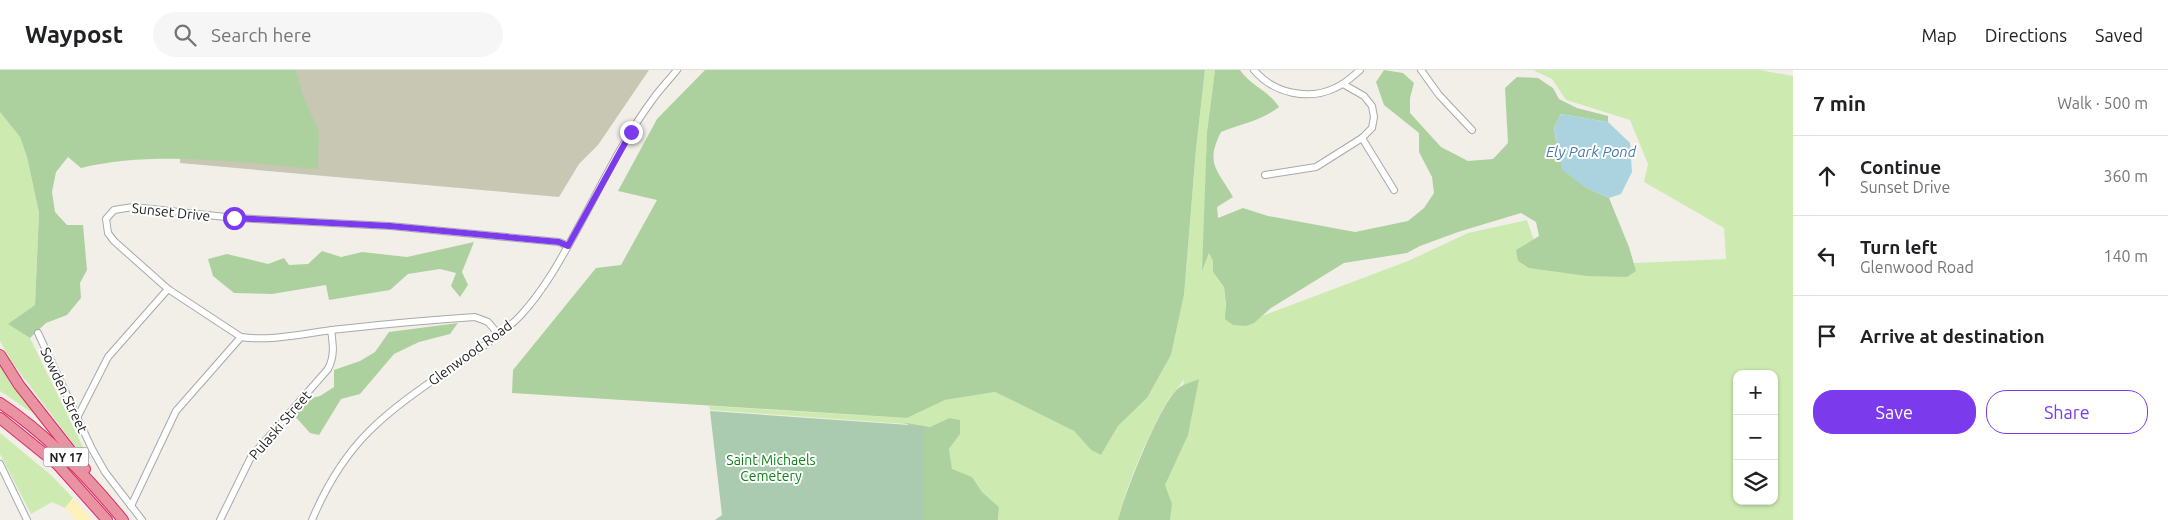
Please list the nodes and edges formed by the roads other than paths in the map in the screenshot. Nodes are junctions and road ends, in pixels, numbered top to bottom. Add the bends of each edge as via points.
1 (677, 70) edge
2 (1254, 70) edge
3 (1360, 70) edge
4 (1421, 70) edge
5 (1343, 84) junction
6 (1472, 130) dead end
7 (1362, 138) junction
8 (1265, 175) dead end
9 (1394, 190) dead end
10 (568, 246) junction
11 (168, 289) junction
12 (331, 330) junction
13 (38, 333) dead end
14 (499, 335) junction
15 (241, 337) junction
16 (0, 355) edge
17 (0, 403) edge
18 (0, 418) edge
19 (77, 418) junction
20 (0, 464) edge
21 (97, 488) junction
22 (131, 506) junction
23 (27, 520) edge
24 (107, 520) edge
25 (123, 520) edge
26 (142, 520) edge
27 (220, 520) edge
28 (312, 520) edge

1 - 10 street, Glenwood Road via 652,99 631,132
2 - 5 street via 1288,92 1318,94
3 - 5 street
4 - 6 street
5 - 7 street via 1364,96 1372,106 1372,128
7 - 8 street via 1316,167
7 - 9 street
10 - 11 street, Sunset Drive via 559,242 390,226 234,218 133,207 114,210 106,219 108,233
10 - 14 street, Glenwood Road via 536,297
11 - 15 street, Sunset Drive
11 - 19 street via 108,357
12 - 14 street via 475,317 488,322
12 - 15 street
12 - 27 street, Pulaski Street via 333,361 251,457
13 - 19 street, Sowden Street
14 - 28 street, Glenwood Road via 389,411 366,432 332,478
15 - 22 street via 176,411
16 - 21 highway
17 - 21 highway, NY 17 via 55,445
18 - 24 highway, NY 17 via 57,464
19 - 22 street, Sowden Street via 105,472
20 - 23 street
21 - 25 highway, NY 17
22 - 26 street, Sowden Street

